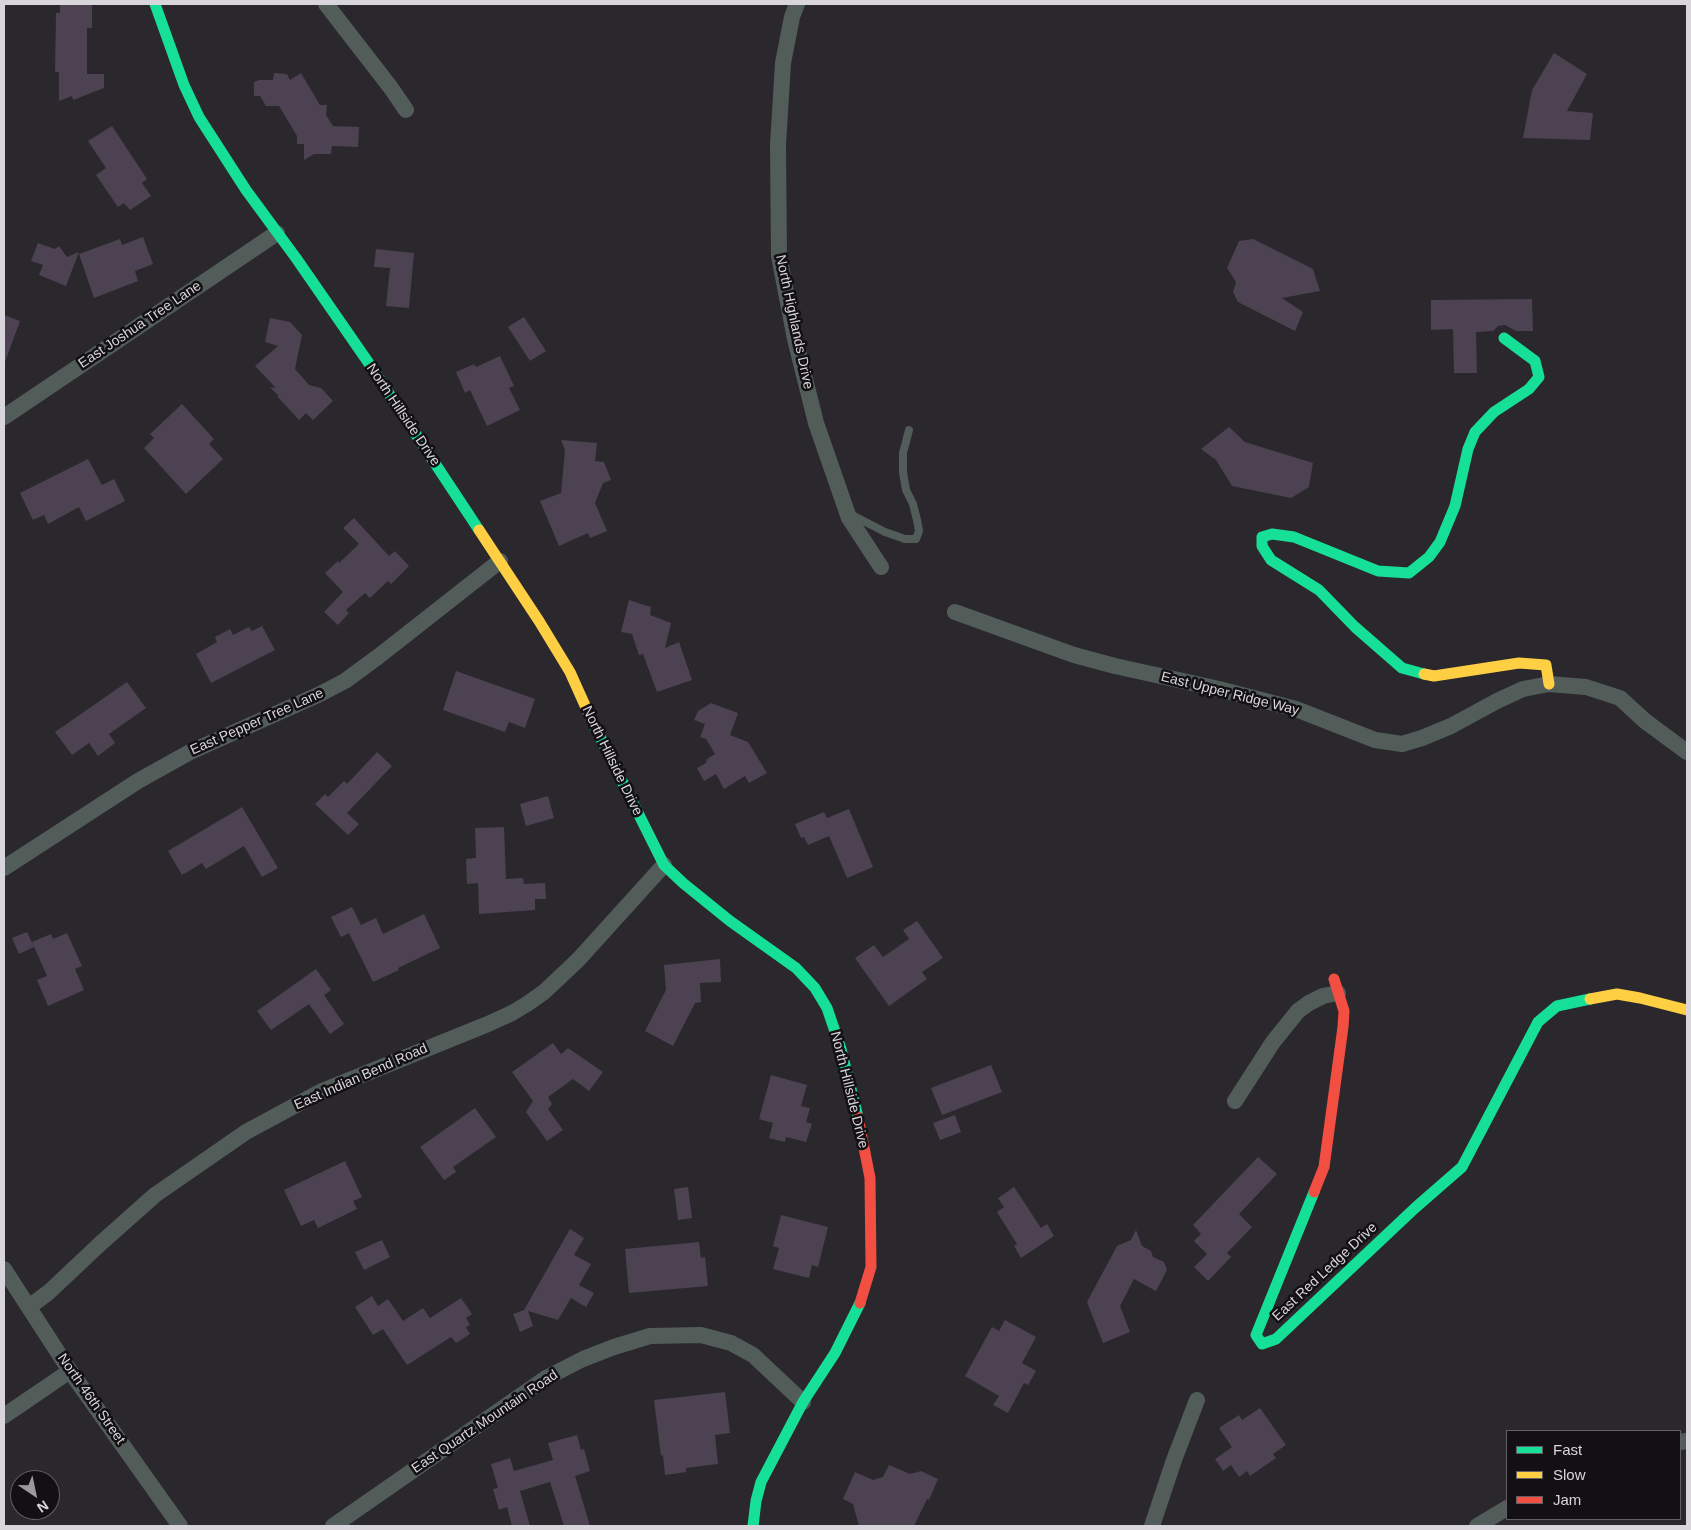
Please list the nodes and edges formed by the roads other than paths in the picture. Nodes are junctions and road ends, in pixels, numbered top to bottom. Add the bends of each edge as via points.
1 (155, 4) edge
2 (326, 4) edge
3 (797, 4) edge
4 (406, 110) dead end
5 (277, 233) junction
6 (1504, 338) dead end
7 (4, 417) edge
8 (909, 430) dead end
9 (848, 513) junction
10 (500, 561) junction
11 (881, 566) dead end
12 (954, 612) dead end
13 (1549, 684) junction
14 (1687, 752) edge
15 (664, 865) junction
16 (4, 868) edge
17 (1336, 986) joint
18 (1687, 1010) edge
19 (1236, 1101) dead end
20 (4, 1269) edge
21 (29, 1307) junction
22 (70, 1371) junction
23 (1197, 1400) dead end
24 (803, 1402) junction
25 (4, 1416) edge
26 (1506, 1509) edge
27 (180, 1526) edge
28 (334, 1526) edge
29 (753, 1526) edge
30 (1152, 1526) edge
31 (1477, 1526) edge

1 - 5 street, North Hillside Drive via 199,117
2 - 4 street
3 - 9 street, North Highlands Drive via 783,63 778,146 779,256 816,423
5 - 7 street, East Joshua Tree Lane
5 - 10 street, North Hillside Drive via 368,362
6 - 13 street via 1535,361 1539,376 1529,389 1494,412 1475,432 1455,506 1440,542 1429,556 1409,573 1397,573 1378,571 1294,537 1272,534 1262,537 1262,546 1271,560 1319,590 1402,668 1434,676 1520,663 1546,665
8 - 9 lane via 903,472 917,520 919,531 916,539 885,532
9 - 11 street, North Highlands Drive
10 - 15 street, North Hillside Drive via 570,672 601,742
10 - 16 street, East Pepper Tree Lane via 345,681 190,752 138,781
12 - 13 street, East Upper Ridge Way via 1074,655 1296,709 1375,740 1402,744 1452,726 1523,689
13 - 14 street, East Upper Ridge Way via 1586,687 1620,698 1645,722
15 - 21 street, East Indian Bend Road via 578,960 527,1004 488,1024 320,1092 246,1132 155,1195
15 - 24 street, North Hillside Drive via 730,921 785,959 815,988 827,1008 853,1095 870,1178 871,1267 858,1309 836,1354
17 - 18 street, East Red Ledge Drive via 1344,1011 1343,1027 1324,1167 1256,1335 1262,1344 1276,1339 1462,1167 1538,1022 1557,1006 1617,994
17 - 19 street via 1298,1011 1273,1042
20 - 21 street, North 46th Street
21 - 22 street, North 46th Street
22 - 25 street
22 - 27 street, North 46th Street
23 - 30 street
24 - 28 street, East Quartz Mountain Road via 753,1355 731,1343 701,1335 650,1336 583,1359 546,1378
24 - 29 street, North Hillside Drive via 761,1482
26 - 31 street

